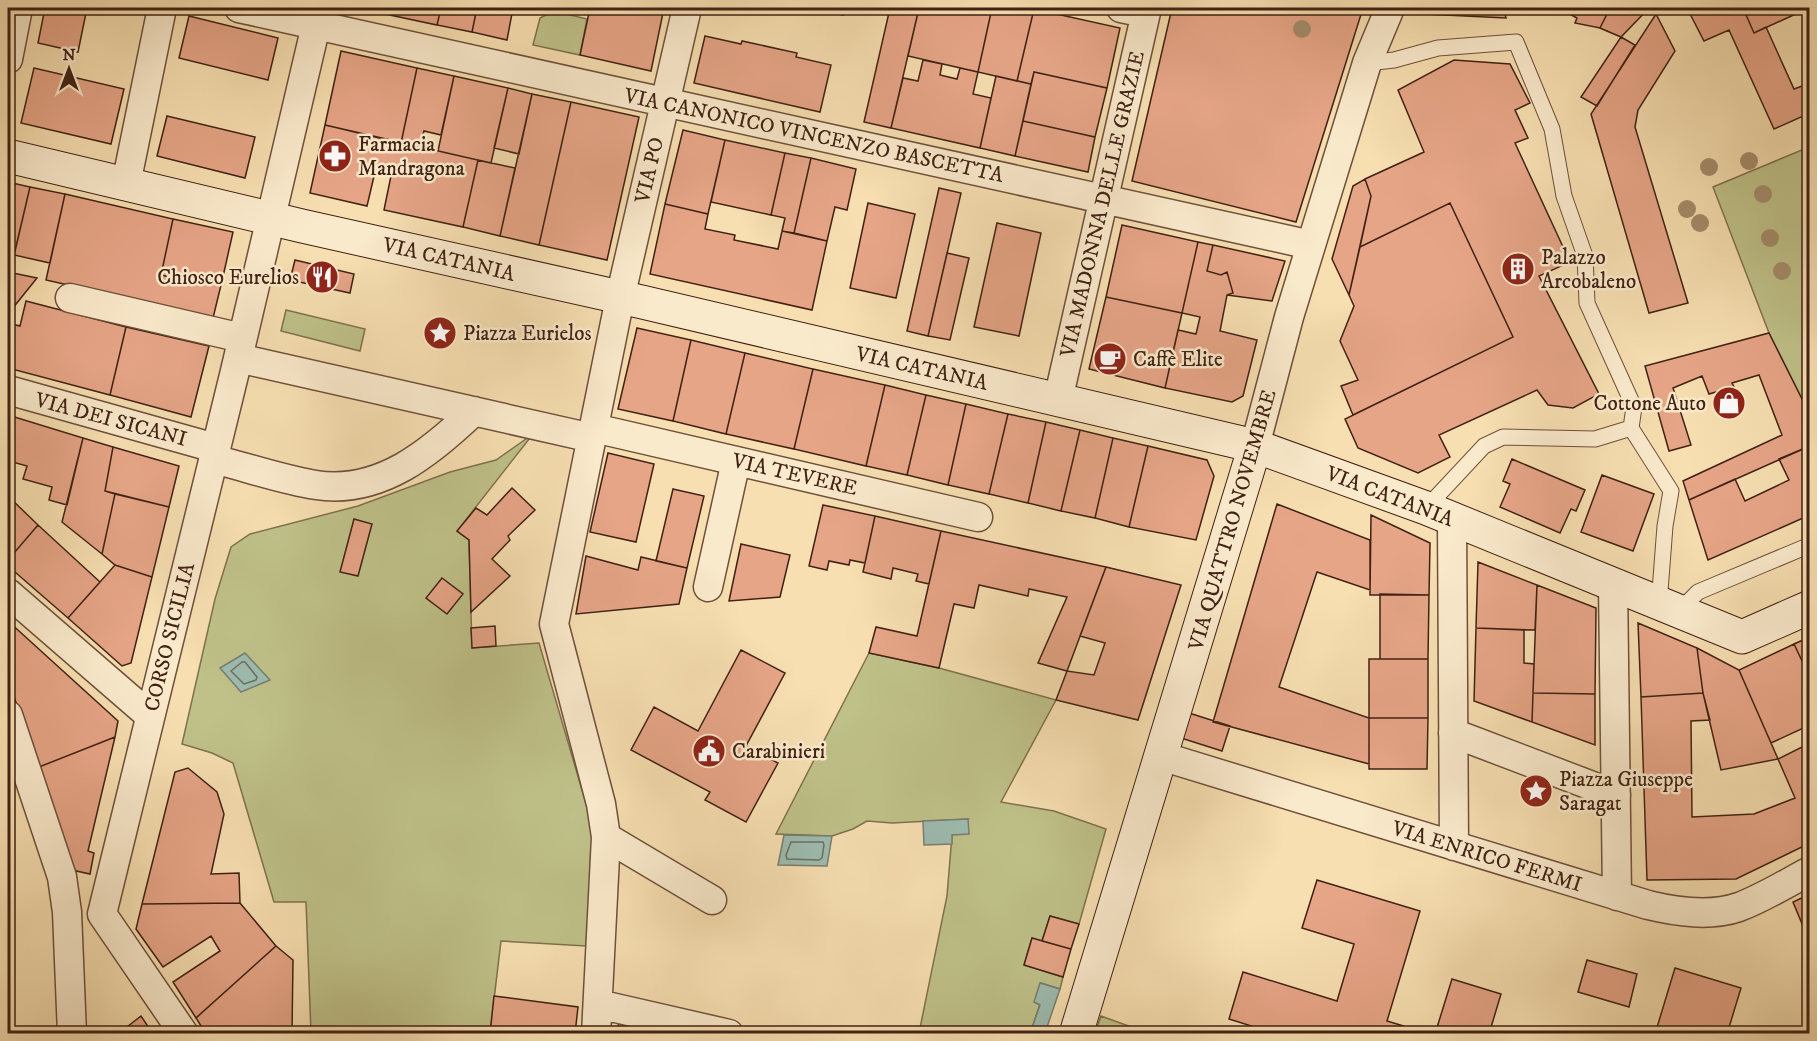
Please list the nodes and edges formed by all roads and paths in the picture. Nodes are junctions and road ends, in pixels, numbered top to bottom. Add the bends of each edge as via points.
1 (18, 8) edge
2 (162, 8) edge
3 (239, 8) edge
4 (687, 8) edge
5 (1390, 8) edge
6 (1138, 9) edge
7 (318, 16) edge
8 (8, 59) edge
9 (1367, 63) junction
10 (665, 102) junction
11 (8, 156) edge
12 (126, 184) junction
13 (1102, 199) junction
14 (270, 218) junction
15 (1311, 245) junction
16 (70, 298) dead end
17 (620, 298) junction
18 (240, 348) junction
19 (8, 390) edge
20 (1058, 400) junction
21 (474, 411) junction
22 (1631, 428) junction
23 (597, 437) junction
24 (1255, 446) junction
25 (214, 453) junction
26 (736, 461) junction
27 (1439, 514) junction
28 (978, 517) dead end
29 (1809, 545) edge
30 (1613, 584) junction
31 (708, 587) dead end
32 (8, 593) edge
33 (1809, 607) edge
34 (1669, 608) junction
35 (8, 715) edge
36 (150, 716) junction
37 (1453, 733) junction
38 (1161, 756) junction
39 (1616, 795) junction
40 (606, 837) junction
41 (1454, 846) junction
42 (1809, 871) edge
43 (1617, 896) junction
44 (712, 900) dead end
45 (67, 912) junction
46 (102, 914) junction
47 (598, 1004) junction
48 (72, 1034) edge
49 (184, 1034) edge
50 (596, 1034) edge
51 (729, 1034) edge
52 (1076, 1034) edge

1 - 8 street
2 - 12 street
3 - 7 street, VIA CANONICO VINCENZO BASCETTA
4 - 10 street, VIA PO
5 - 9 street, VIA QUATTRO NOVEMBRE
6 - 13 street, VIA MADONNA DELLE GRAZIE
7 - 10 street, VIA CANONICO VINCENZO BASCETTA
7 - 14 street, CORSO SICILIA
9 - 15 street, VIA QUATTRO NOVEMBRE
9 - 22 lane via 1438,48 1516,42 1552,129 1564,196 1585,256 1587,303 1635,407
10 - 13 street, VIA CANONICO VINCENZO BASCETTA
10 - 17 street, VIA PO
11 - 12 street, VIA CATANIA
12 - 14 street, VIA CATANIA
13 - 15 street, VIA CANONICO VINCENZO BASCETTA
13 - 20 street, VIA MADONNA DELLE GRAZIE
14 - 17 street, VIA CATANIA
14 - 18 street, CORSO SICILIA
15 - 24 street, VIA QUATTRO NOVEMBRE
16 - 18 street, VIA TEVERE
17 - 20 street, VIA CATANIA
17 - 23 street, VIA PO
18 - 21 street, VIA TEVERE
18 - 25 street, CORSO SICILIA
19 - 25 street, VIA DEI SICANI
20 - 24 street, VIA CATANIA
21 - 23 street, VIA TEVERE
21 - 25 street, VIA DEI SICANI via 406,467 376,480 344,487 316,485
22 - 27 lane via 1595,439 1503,437 1484,446
22 - 34 lane via 1671,491 1665,526
23 - 26 street, VIA TEVERE
23 - 40 street, VIA PO via 554,624
24 - 27 street, VIA CATANIA
24 - 38 street, VIA QUATTRO NOVEMBRE
25 - 36 street, CORSO SICILIA
26 - 28 street, VIA TEVERE
26 - 31 street
27 - 30 street, VIA CATANIA
27 - 37 street
29 - 34 lane
30 - 34 street, VIA CATANIA
30 - 39 street
32 - 36 street
33 - 34 street, VIA CATANIA via 1742,637
35 - 45 street via 62,877
36 - 46 street, CORSO SICILIA
37 - 39 street
37 - 41 street
38 - 41 street, VIA ENRICO FERMI
38 - 52 street, VIA QUATTRO NOVEMBRE
39 - 43 street
40 - 44 street
40 - 47 street, VIA PO
41 - 43 street, VIA ENRICO FERMI
42 - 43 street, VIA ENRICO FERMI via 1738,907 1702,913 1676,912
45 - 46 street
45 - 48 street
46 - 49 street
47 - 50 street, VIA PO
47 - 51 street

